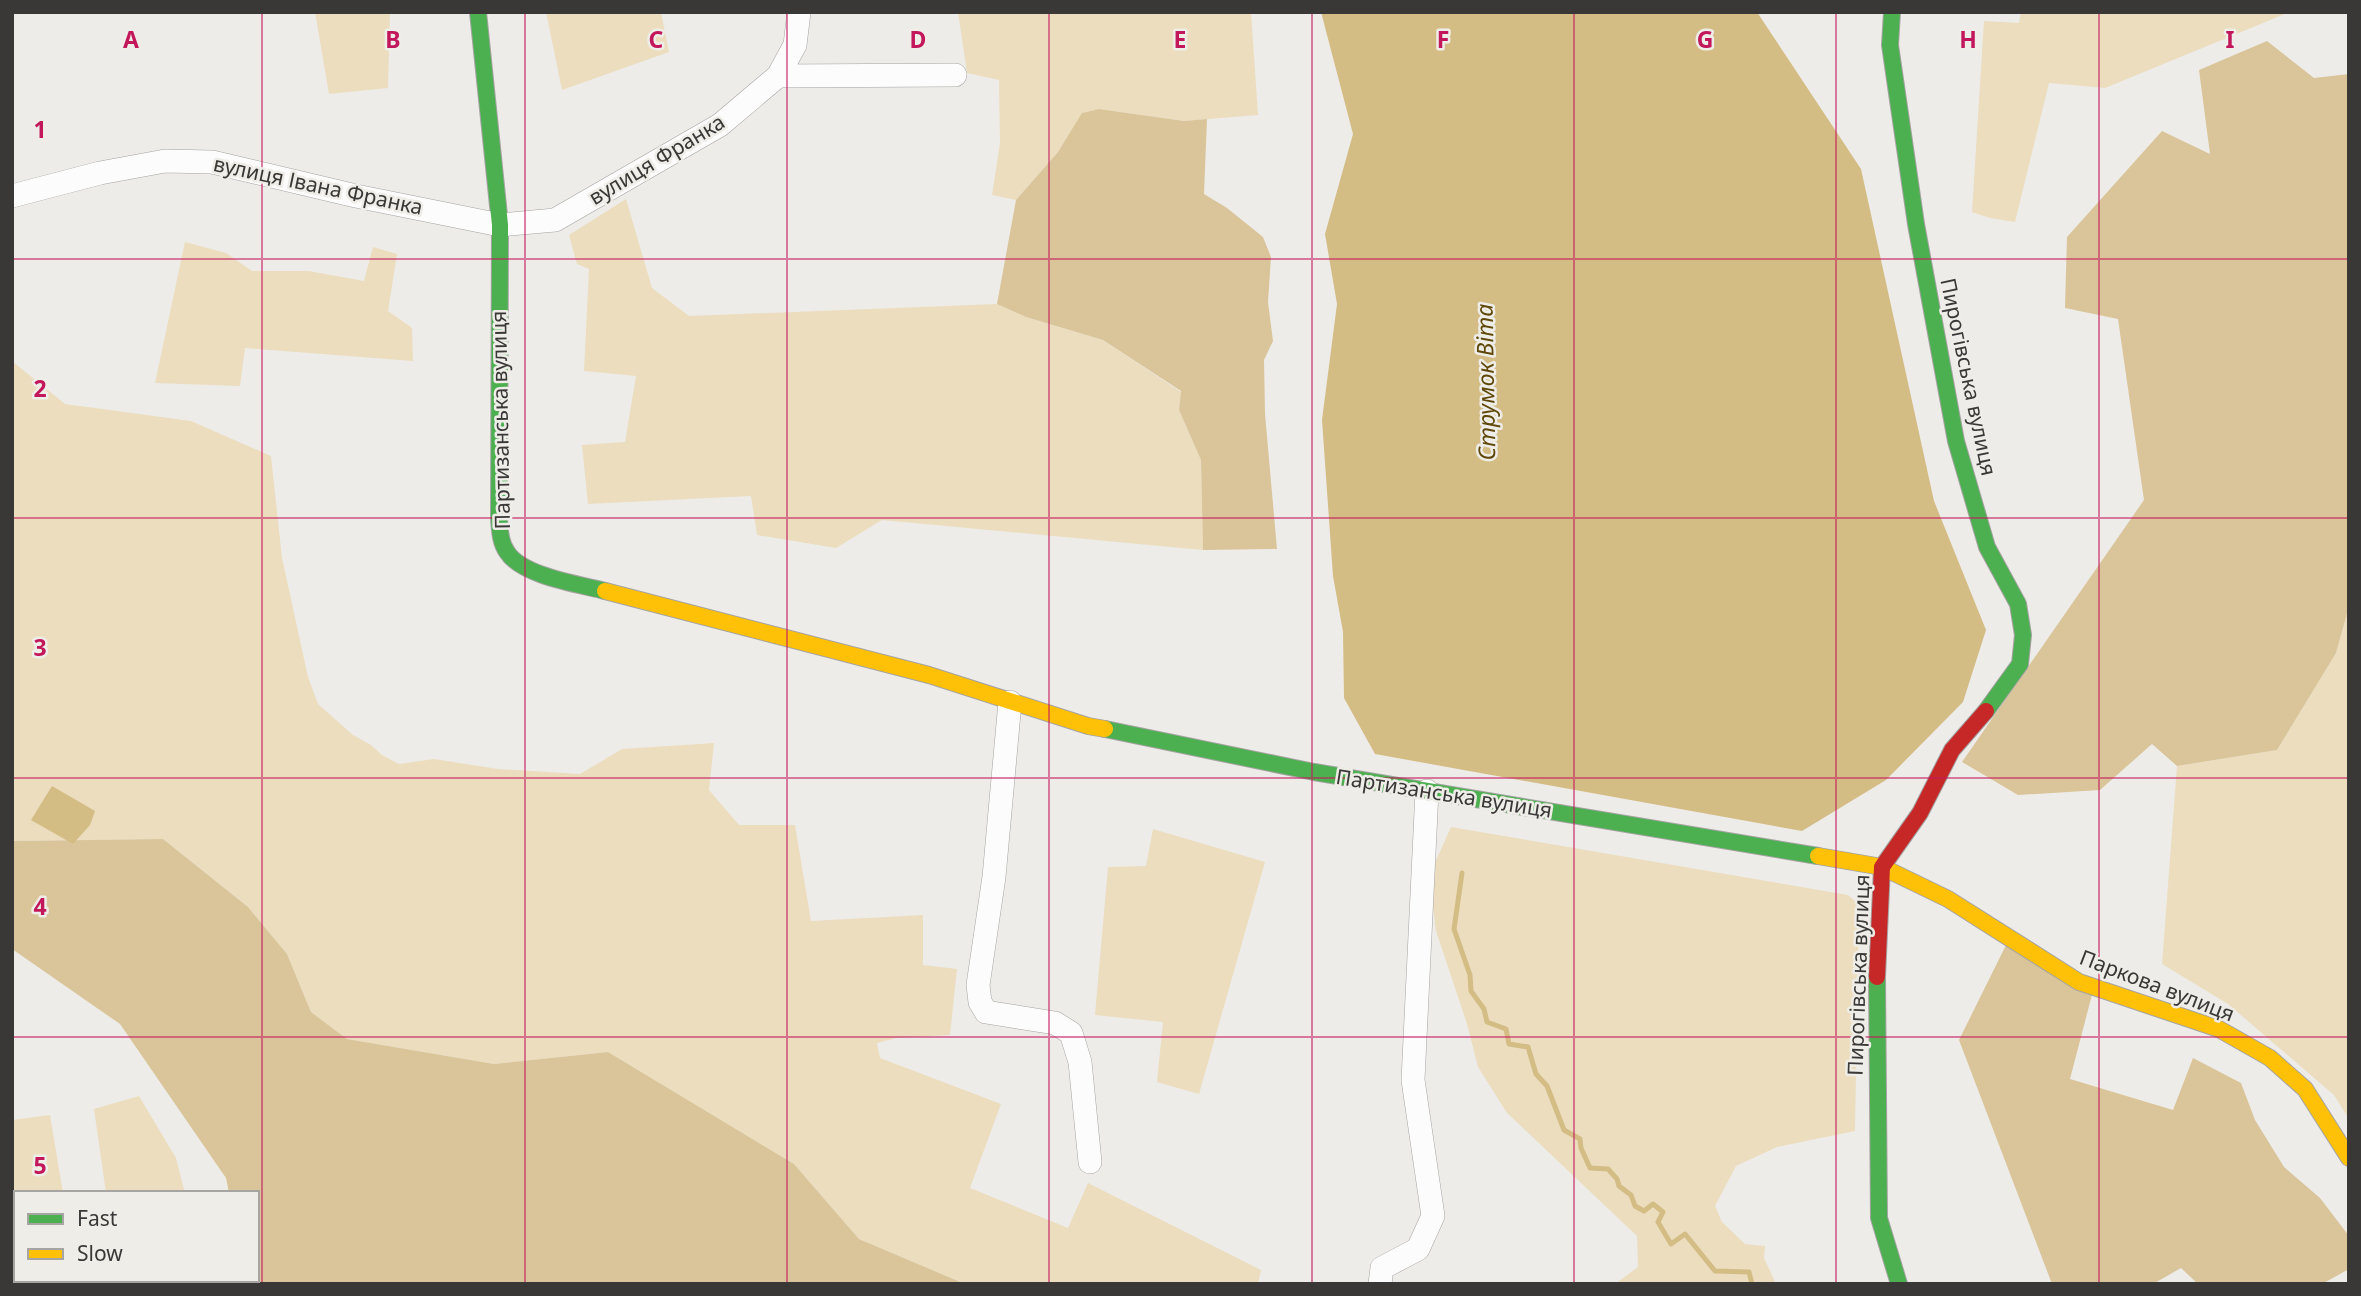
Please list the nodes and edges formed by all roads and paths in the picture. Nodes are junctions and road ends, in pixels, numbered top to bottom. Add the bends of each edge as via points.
1 (478, 12) edge
2 (799, 12) edge
3 (1892, 12) edge
4 (955, 75) dead end
5 (778, 76) junction
6 (12, 196) edge
7 (500, 225) junction
8 (1010, 702) junction
9 (1427, 791) junction
10 (1882, 867) junction
11 (2349, 1158) edge
12 (1090, 1162) dead end
13 (1380, 1284) edge
14 (1899, 1284) edge

1 - 7 street, Партизанська вулиця
2 - 5 street, вулиця Франка via 795,45
3 - 10 street, Пирогівська вулиця via 1890,45 1916,224 1956,441 1987,547 2018,604 2023,635 2020,664 1952,750 1920,813
4 - 5 street
5 - 7 street, вулиця Франка via 720,125 555,220
6 - 7 street, вулиця Івана Франка via 165,161 212,162
7 - 8 street, Партизанська вулиця via 499,519 504,547 514,561 555,578 929,675
8 - 9 street, Партизанська вулиця via 1088,726
8 - 12 street via 994,877 978,985 980,1002 986,1012 1055,1023 1071,1033 1080,1062
9 - 10 street, Партизанська вулиця
9 - 13 street via 1412,1080 1433,1216 1418,1249 1382,1268
10 - 11 street, Паркова вулиця via 1948,899 2079,982 2219,1029 2270,1058 2305,1089
10 - 14 street, Пирогівська вулиця via 1877,966 1879,1218

